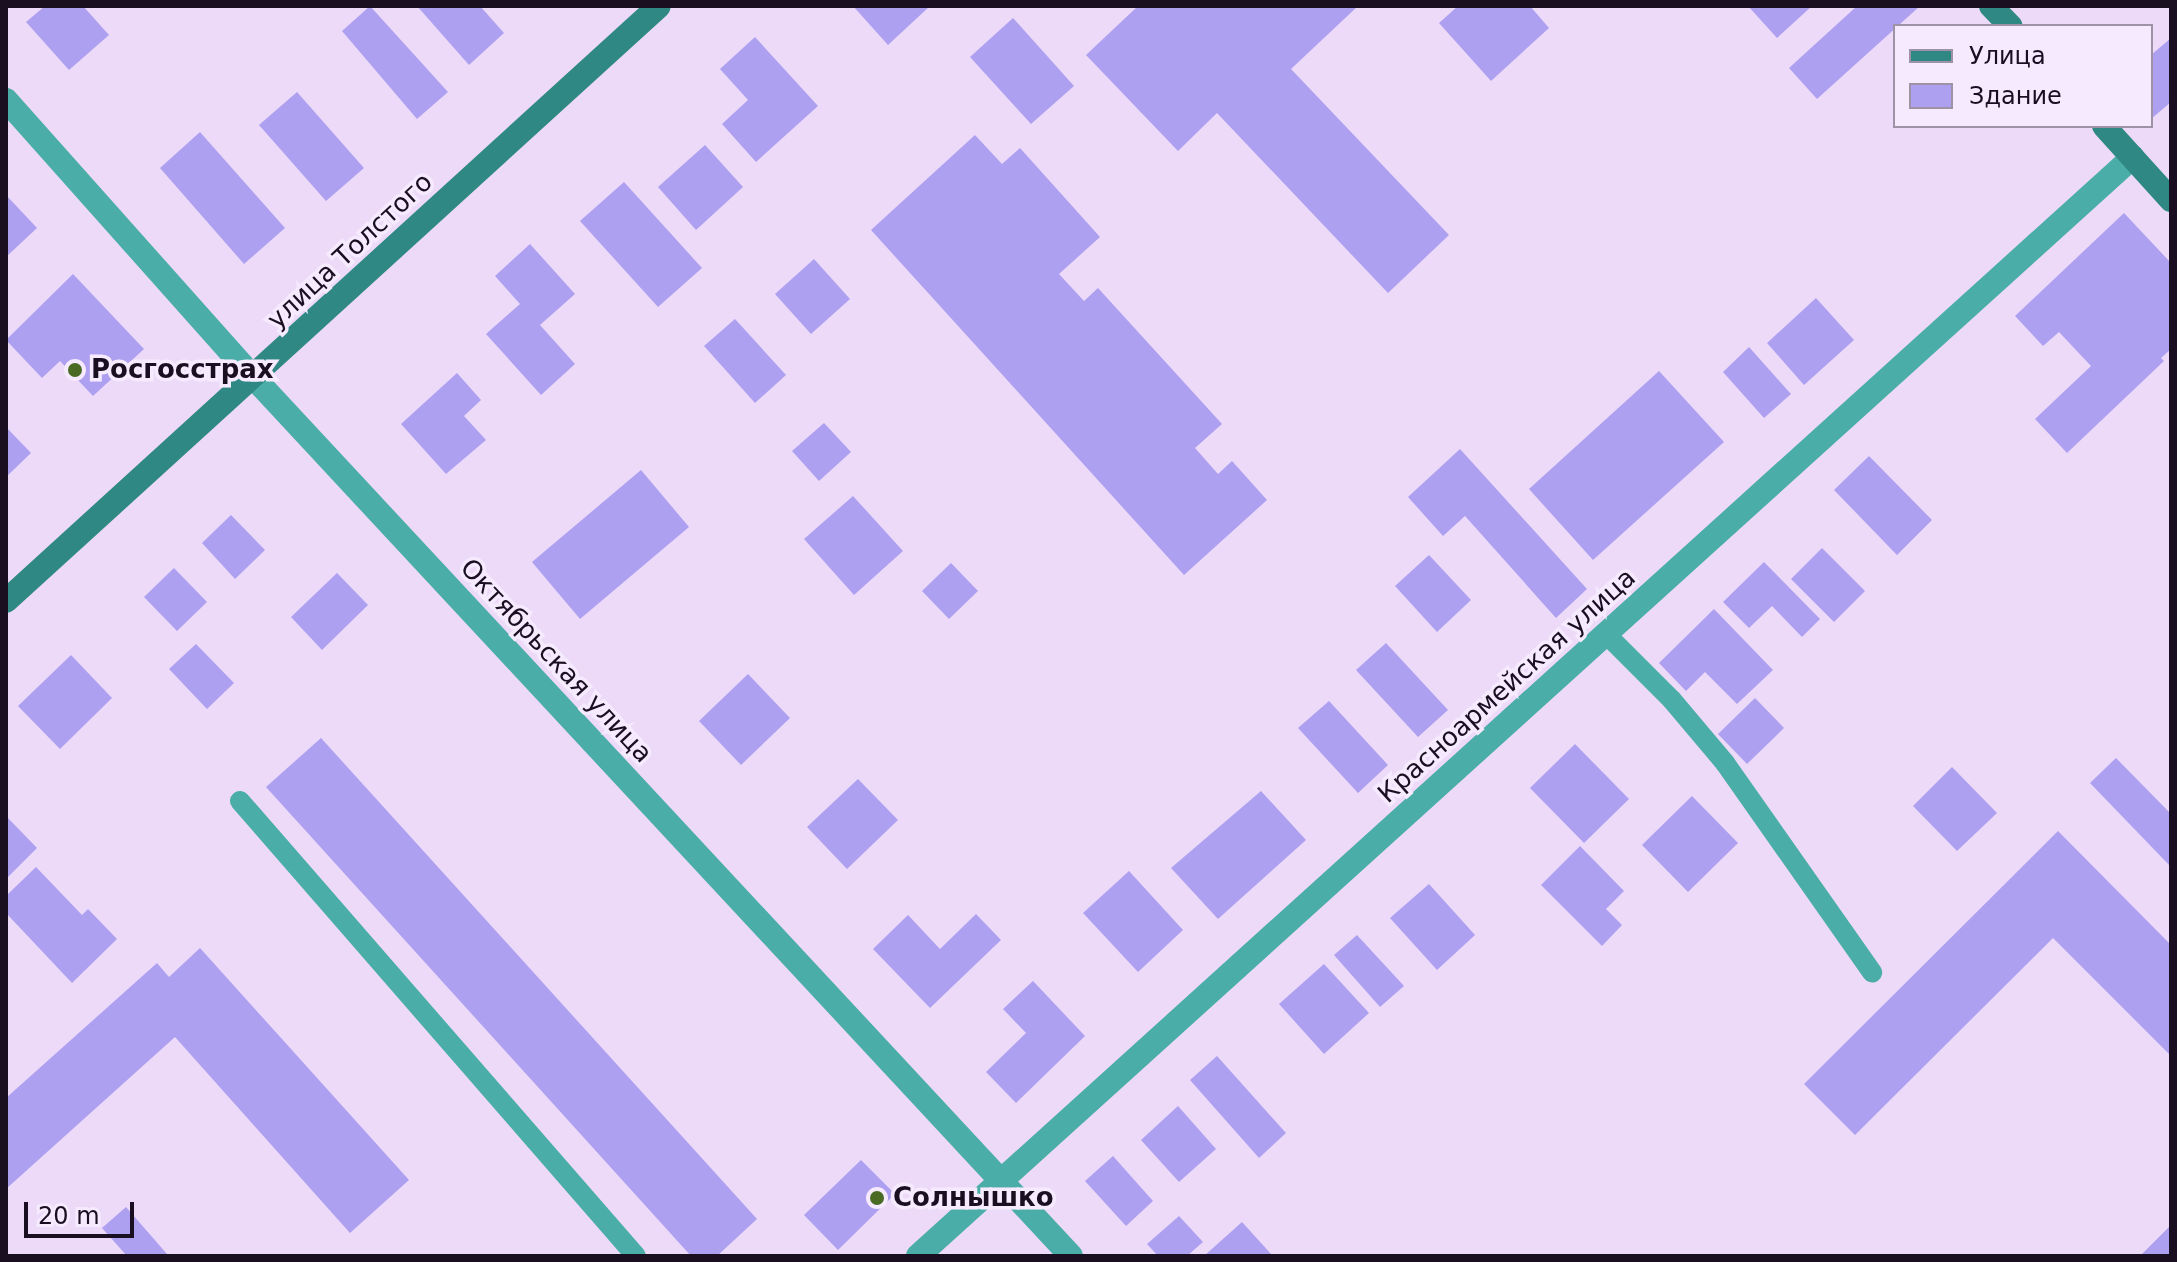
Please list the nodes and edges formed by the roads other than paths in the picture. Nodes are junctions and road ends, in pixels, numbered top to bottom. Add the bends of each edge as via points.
1 (659, 6) edge
2 (1991, 6) edge
3 (2008, 24) edge
4 (6, 100) edge
5 (2106, 128) edge
6 (2133, 157) junction
7 (2171, 200) edge
8 (254, 378) junction
9 (6, 601) edge
10 (1606, 634) junction
11 (240, 801) dead end
12 (1872, 972) dead end
13 (1003, 1181) junction
14 (636, 1256) edge
15 (918, 1256) edge
16 (1071, 1256) edge

1 - 8 street, улица Толстого
2 - 3 street
4 - 8 street, Октябрьская улица
5 - 6 street
6 - 7 street
6 - 10 street, Красноармейская улица
8 - 9 street, улица Толстого
8 - 13 street, Октябрьская улица
10 - 12 lane via 1725,763
10 - 13 street, Красноармейская улица
11 - 14 lane
13 - 15 street, Красноармейская улица
13 - 16 street, Октябрьская улица

